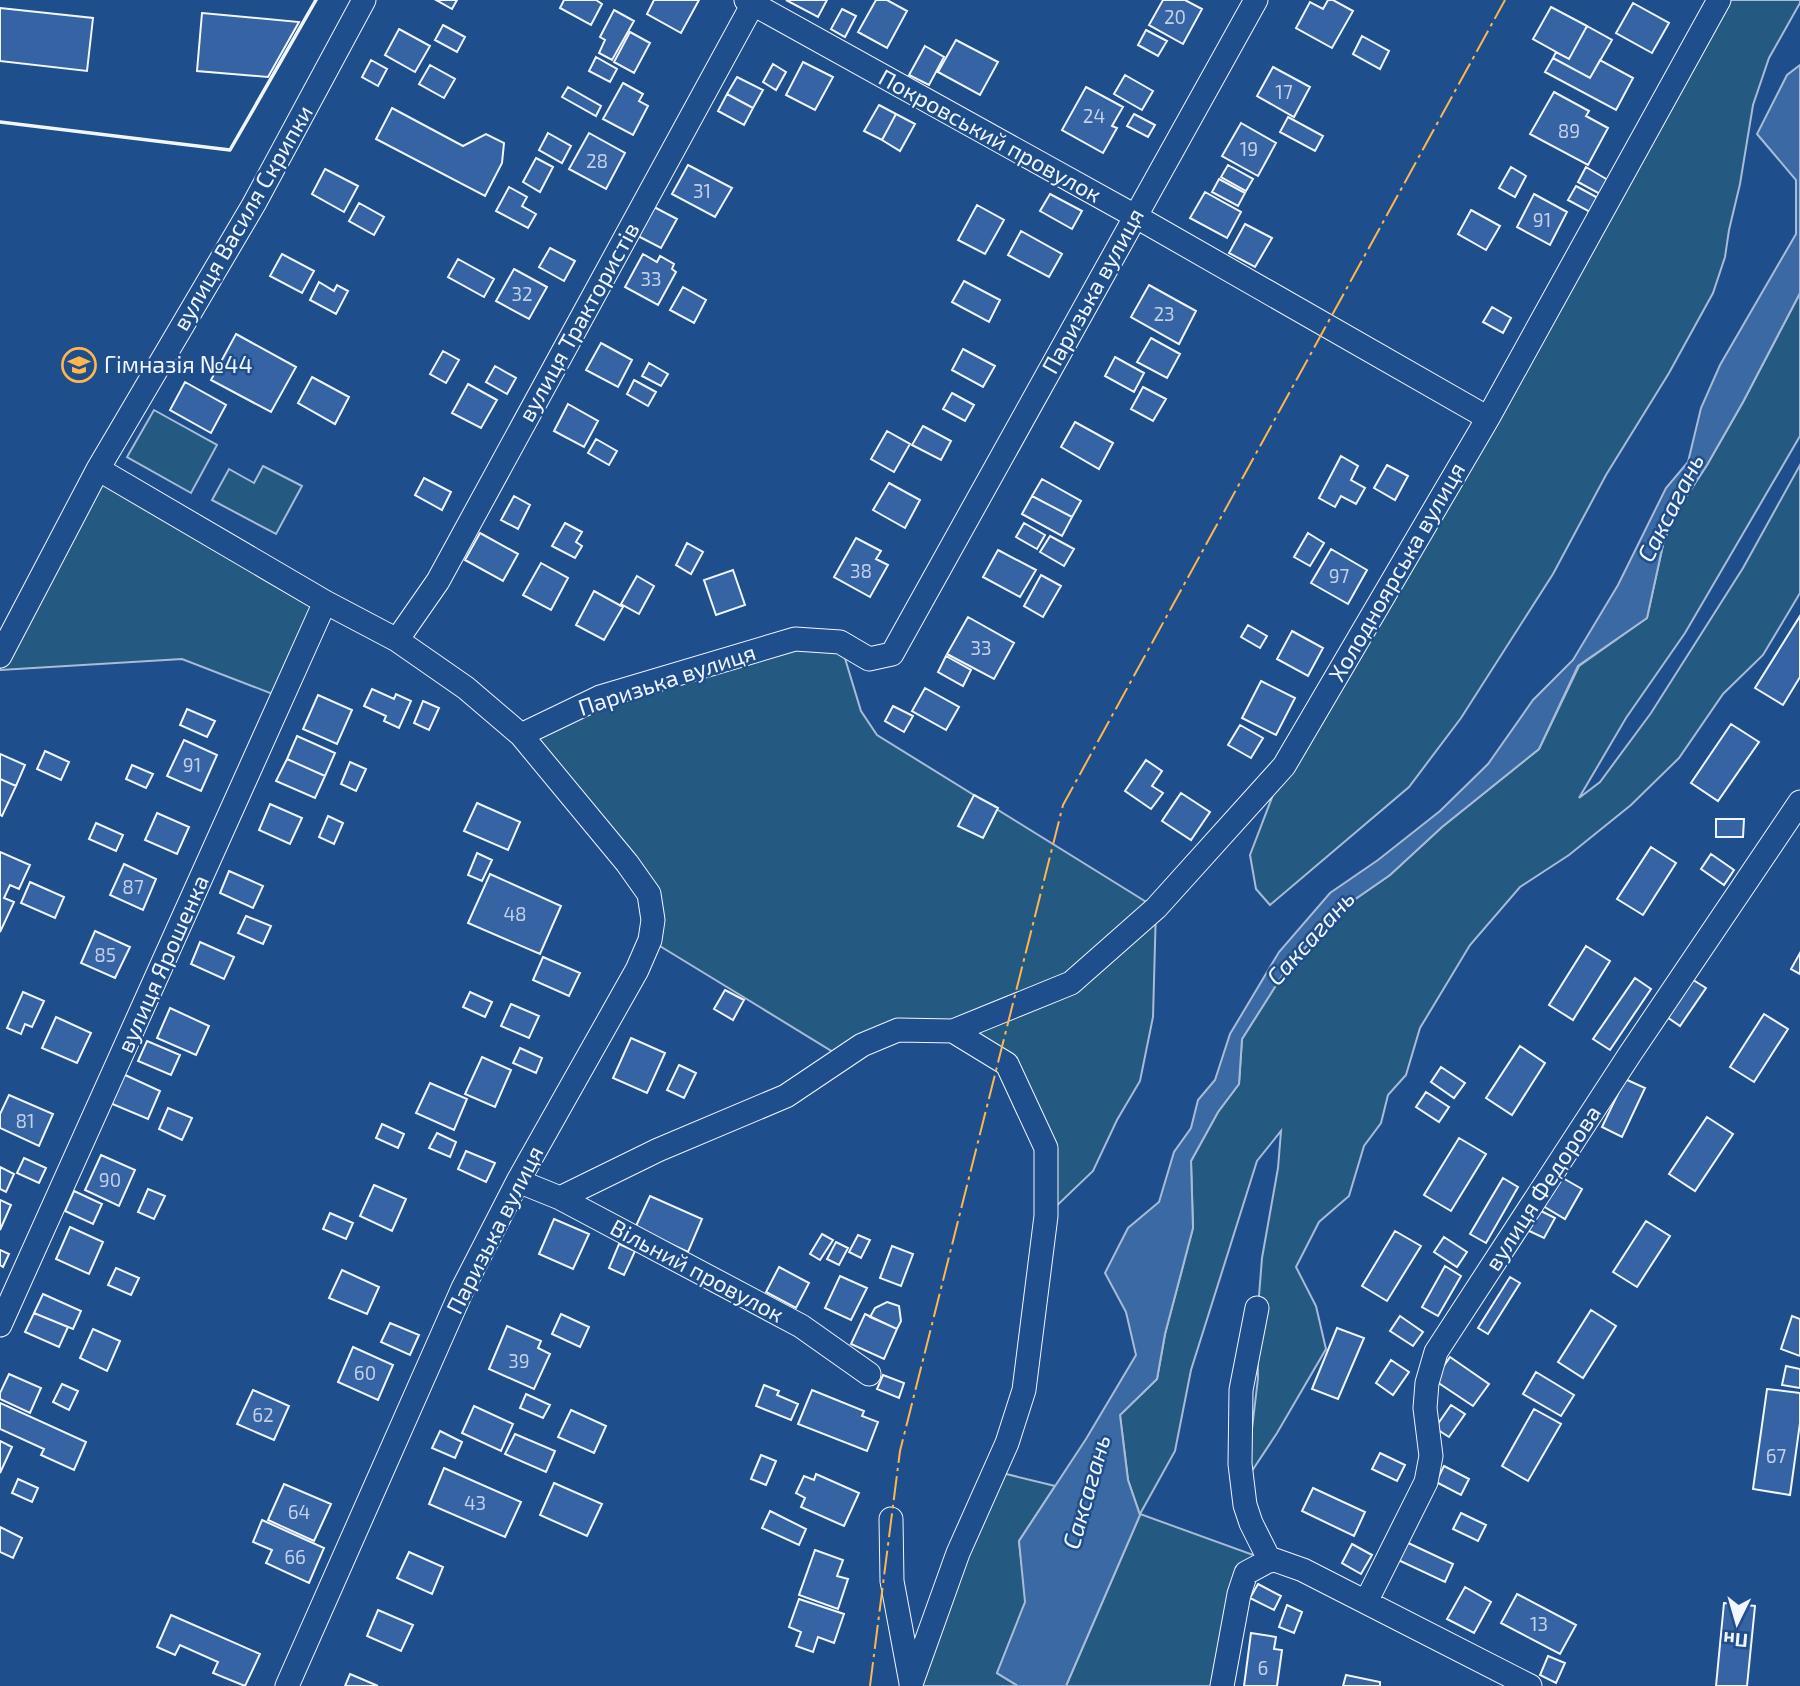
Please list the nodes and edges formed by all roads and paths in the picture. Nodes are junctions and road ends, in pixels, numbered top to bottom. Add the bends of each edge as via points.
1 (364, 0) edge
2 (1256, 0) edge
3 (1719, 0) edge
4 (752, 1) edge
5 (1135, 216) junction
6 (1488, 418) junction
7 (98, 469) junction
8 (325, 602) junction
9 (397, 640) junction
10 (0, 656) edge
11 (521, 735) junction
12 (1800, 802) edge
13 (953, 1031) junction
14 (518, 1181) junction
15 (560, 1198) junction
16 (1257, 1308) dead end
17 (0, 1325) edge
18 (869, 1374) dead end
19 (891, 1519) dead end
20 (1270, 1561) junction
21 (1366, 1602) junction
22 (911, 1685) edge
23 (287, 1686) edge
24 (1222, 1686) edge
25 (1530, 1686) edge

1 - 7 street, вулиця Василя Скрипки via 254,204
2 - 5 street, Паризька вулиця
3 - 6 street, Холодноярська вулиця
4 - 5 street, Покровський провулок
4 - 9 street, вулиця Трактористів via 438,580
5 - 6 street, Покровський провулок
5 - 11 street, Паризька вулиця via 892,653 869,659 840,642 795,639 600,697
6 - 13 street, Холодноярська вулиця via 1283,766 1156,908 1071,984
7 - 8 street
7 - 10 street, вулиця Василя Скрипки
8 - 9 street
8 - 17 street, вулиця Ярошенка
9 - 11 street via 466,688
11 - 14 street, Паризька вулиця via 627,863 649,894 653,920 637,970
12 - 21 street, вулиця Федорова via 1436,1352 1425,1408 1431,1455 1426,1482
13 - 15 street via 898,1030 862,1045 786,1096
13 - 22 street via 1007,1064 1046,1148 1046,1216 1024,1390 1016,1420 958,1553
14 - 15 street, Вільний провулок
14 - 23 street, Паризька вулиця via 463,1288
15 - 18 street, Вільний провулок via 801,1326
16 - 20 street via 1241,1391 1240,1464 1245,1505
19 - 22 street via 892,1581
20 - 21 street via 1303,1570
20 - 24 street via 1246,1573
21 - 25 street

